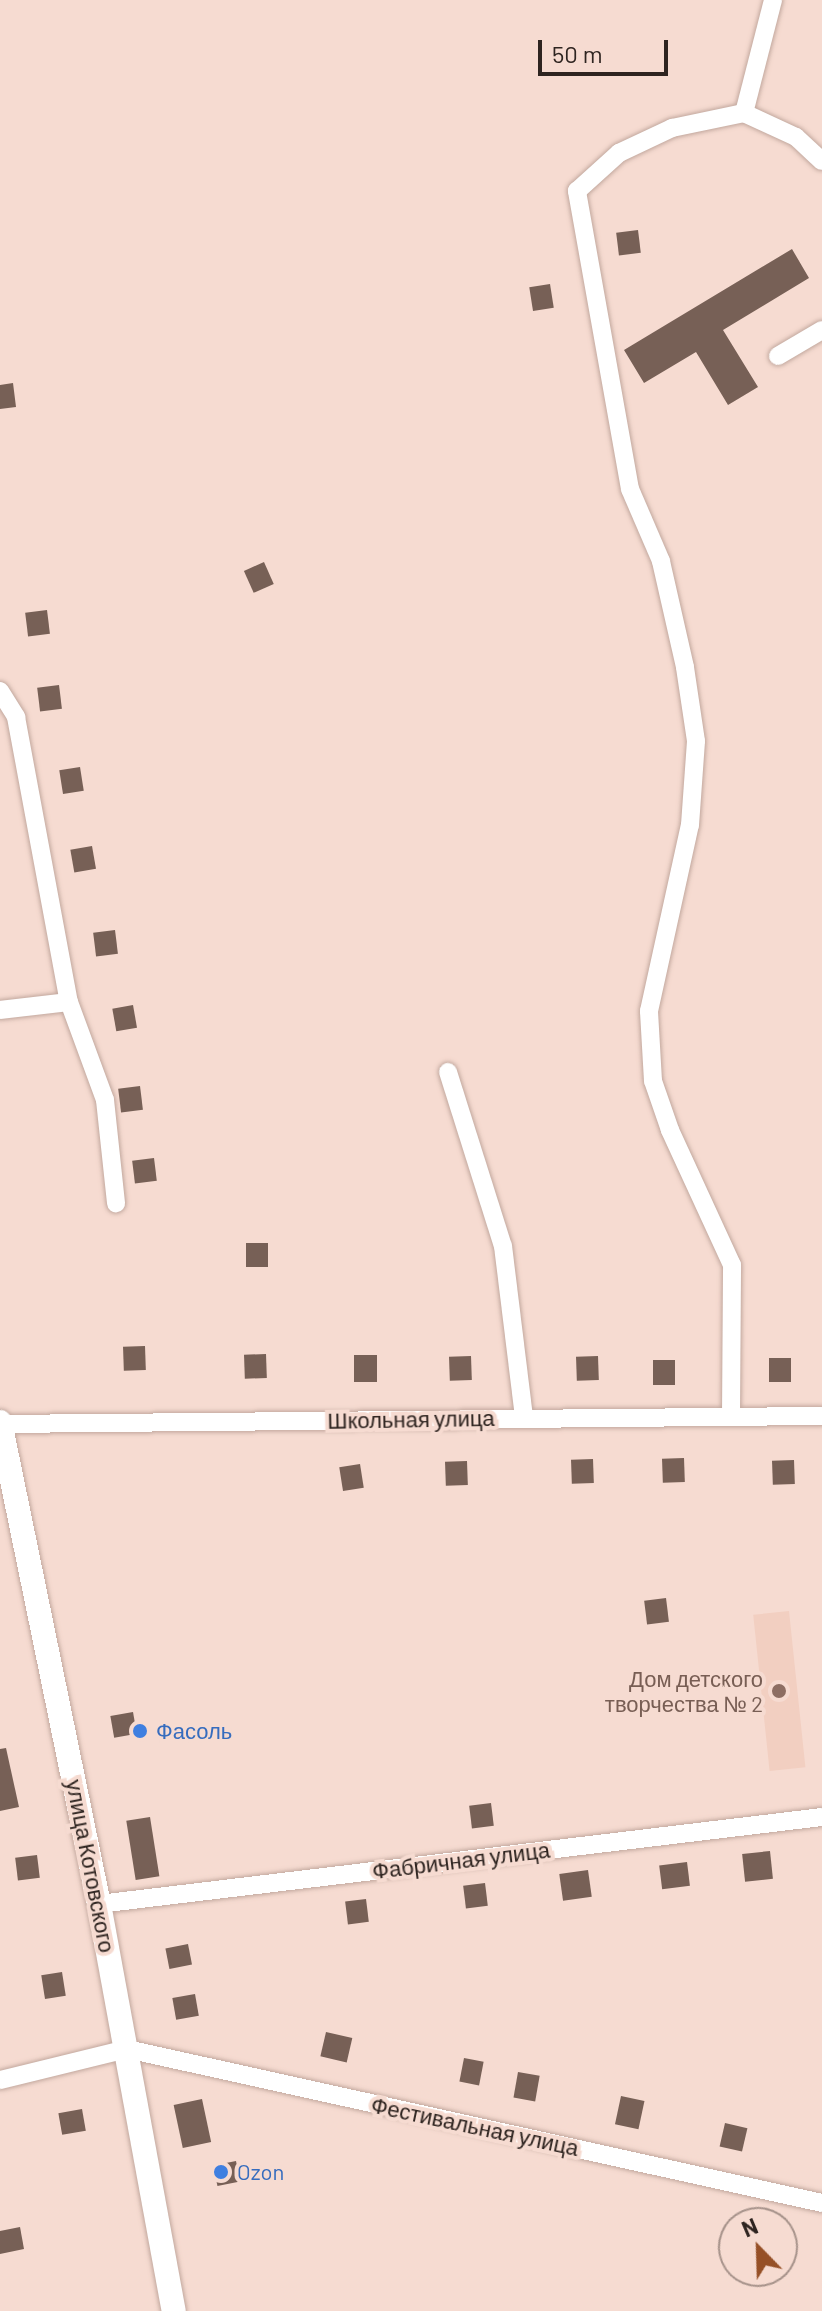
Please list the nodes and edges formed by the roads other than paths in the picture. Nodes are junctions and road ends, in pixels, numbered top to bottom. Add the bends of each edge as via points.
1 (773, 0) edge
2 (744, 113) junction
3 (822, 161) edge
4 (822, 330) edge
5 (778, 356) dead end
6 (0, 691) edge
7 (69, 1002) junction
8 (0, 1010) edge
9 (448, 1072) dead end
10 (116, 1203) dead end
11 (731, 1415) junction
12 (822, 1416) edge
13 (524, 1418) junction
14 (0, 1423) edge
15 (6, 1479) edge
16 (822, 1817) edge
17 (99, 1904) junction
18 (127, 2049) junction
19 (0, 2080) edge
20 (822, 2203) edge
21 (174, 2311) edge

1 - 2 street
2 - 3 street via 796,137
2 - 11 street via 672,128 619,153 577,191 630,489 661,561 696,741 690,825 649,1011 653,1081 732,1265
4 - 5 street
6 - 7 street via 16,717
7 - 8 street
7 - 10 street via 105,1100
9 - 13 street via 503,1246
11 - 12 street, Школьная улица
11 - 13 street, Школьная улица
13 - 14 street, Школьная улица
14 - 15 main road, улица Котовского
15 - 17 main road, улица Котовского
16 - 17 street, Фабричная улица
17 - 18 main road, улица Котовского
18 - 19 street
18 - 20 street, Фестивальная улица
18 - 21 main road, улица Котовского

